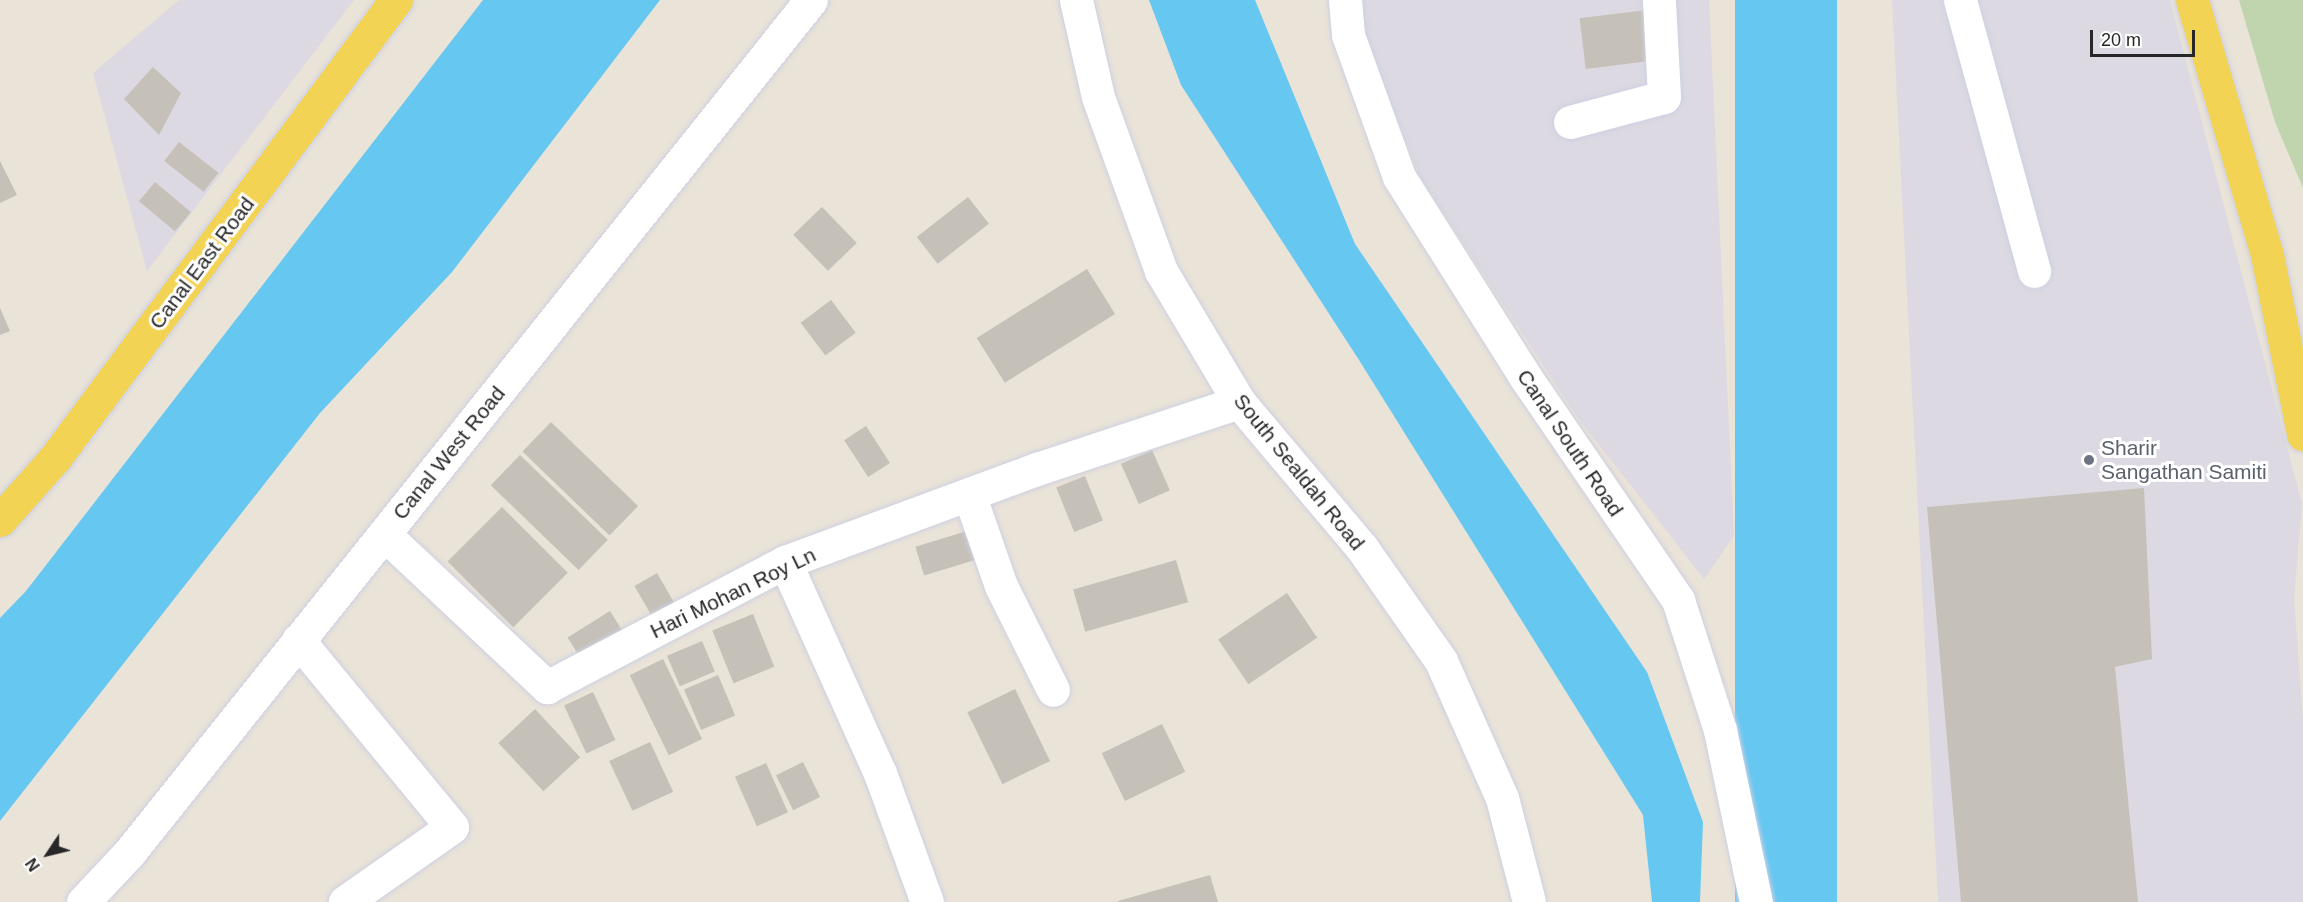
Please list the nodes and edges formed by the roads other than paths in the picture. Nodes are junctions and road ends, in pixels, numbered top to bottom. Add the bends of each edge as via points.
1 (396, 0) edge
2 (811, 0) edge
3 (1076, 0) edge
4 (1345, 0) edge
5 (1659, 0) edge
6 (1960, 0) edge
7 (2192, 0) edge
8 (1569, 122) dead end
9 (2034, 271) dead end
10 (1239, 402) junction
11 (2303, 434) edge
12 (969, 494) junction
13 (0, 520) edge
14 (384, 534) junction
15 (785, 562) junction
16 (298, 640) junction
17 (1053, 690) dead end
18 (83, 902) edge
19 (345, 902) edge
20 (927, 902) edge
21 (1528, 902) edge
22 (1756, 902) edge

1 - 13 main road, Canal East Road via 55,458
2 - 14 street, Canal West Road
3 - 10 street, South Sealdah Road via 1098,97 1161,271
4 - 22 street, Canal South Road via 1348,34 1399,177 1524,375 1678,600 1720,730
5 - 8 street via 1664,97
6 - 9 street
7 - 11 main road via 2267,255
10 - 12 street, Hari Mohan Roy Ln
10 - 21 street, South Sealdah Road via 1362,548 1441,661 1502,798
12 - 15 street, Hari Mohan Roy Ln
12 - 17 street via 1001,586
14 - 15 street, Hari Mohan Roy Ln via 547,687
14 - 16 street, Canal West Road
15 - 20 street via 880,773
16 - 18 street, Canal West Road via 129,852
16 - 19 street via 452,827

